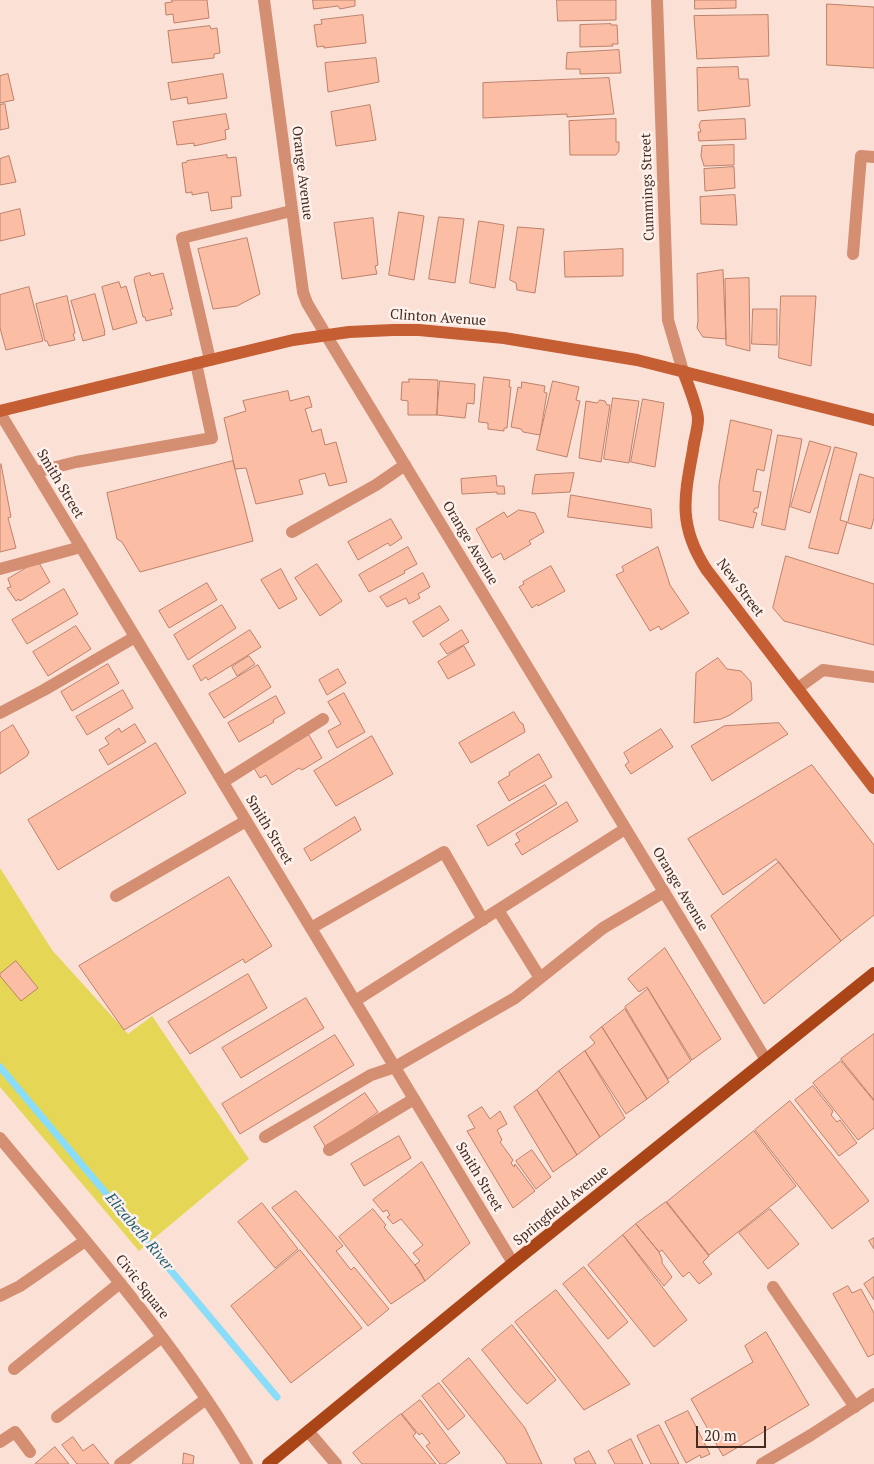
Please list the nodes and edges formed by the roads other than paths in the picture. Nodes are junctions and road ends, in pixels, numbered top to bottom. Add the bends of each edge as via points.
1 (264, 0) edge
2 (657, 0) edge
3 (874, 156) edge
4 (292, 211) junction
5 (853, 254) dead end
6 (326, 335) junction
7 (210, 360) junction
8 (196, 363) junction
9 (683, 371) junction
10 (0, 412) edge
11 (874, 420) edge
12 (405, 465) junction
13 (36, 472) junction
14 (292, 532) dead end
15 (81, 547) junction
16 (0, 569) edge
17 (135, 637) junction
18 (874, 677) edge
19 (798, 688) junction
20 (0, 713) edge
21 (323, 719) dead end
22 (222, 782) junction
23 (874, 788) edge
24 (246, 821) junction
25 (625, 829) junction
26 (664, 892) junction
27 (116, 896) dead end
28 (498, 910) junction
29 (483, 920) junction
30 (311, 928) junction
31 (874, 973) edge
32 (540, 978) junction
33 (355, 1001) junction
34 (766, 1060) junction
35 (395, 1067) junction
36 (414, 1099) junction
37 (265, 1137) dead end
38 (0, 1138) edge
39 (329, 1150) dead end
40 (85, 1241) junction
41 (513, 1263) junction
42 (120, 1283) junction
43 (773, 1287) dead end
44 (0, 1296) edge
45 (162, 1337) junction
46 (14, 1369) dead end
47 (874, 1394) edge
48 (206, 1399) junction
49 (855, 1407) junction
50 (57, 1417) dead end
51 (308, 1431) junction
52 (0, 1442) edge
53 (30, 1452) dead end
54 (120, 1464) edge
55 (247, 1464) edge
56 (268, 1464) edge
57 (336, 1464) edge
58 (762, 1464) edge

1 - 4 street, Orange Avenue
2 - 9 street, Cummings Street via 668,320
3 - 5 street via 860,156
4 - 6 street, Orange Avenue via 303,292
4 - 7 street via 182,238
6 - 7 main road, Clinton Avenue via 280,342
6 - 9 main road, Clinton Avenue via 419,330 504,338 628,358
6 - 12 street, Orange Avenue
7 - 8 main road, Clinton Avenue
8 - 10 main road, Clinton Avenue
8 - 13 street via 212,438
9 - 11 main road, Clinton Avenue
9 - 19 main road, New Street via 698,418 685,504 685,518 693,545 706,569
10 - 13 street, Smith Street
12 - 14 street
12 - 25 street, Orange Avenue
13 - 15 street, Smith Street
15 - 16 street
15 - 17 street, Smith Street
17 - 20 street
17 - 22 street, Smith Street
18 - 19 street via 823,670
19 - 23 main road, New Street
21 - 22 street
22 - 24 street, Smith Street
24 - 27 street
24 - 30 street, Smith Street
25 - 26 street, Orange Avenue
25 - 28 street
26 - 32 street via 603,928
26 - 34 street, Orange Avenue
28 - 29 street
28 - 32 street
29 - 30 street via 444,852
29 - 33 street
30 - 33 street, Smith Street
31 - 34 main road, Springfield Avenue
32 - 35 street via 516,998
33 - 35 street, Smith Street
34 - 41 main road, Springfield Avenue
35 - 36 street, Smith Street
35 - 37 street via 371,1074
36 - 39 street
36 - 41 street, Smith Street
38 - 40 street, Civic Square
40 - 42 street, Civic Square
40 - 44 street
41 - 51 main road, Springfield Avenue
42 - 45 street, Civic Square
42 - 46 street
43 - 49 street
45 - 48 street, Civic Square
45 - 50 street
47 - 49 street
48 - 54 street
48 - 55 street, Civic Square
49 - 58 street
51 - 56 main road, Springfield Avenue
51 - 57 street
52 - 53 street via 15,1432

